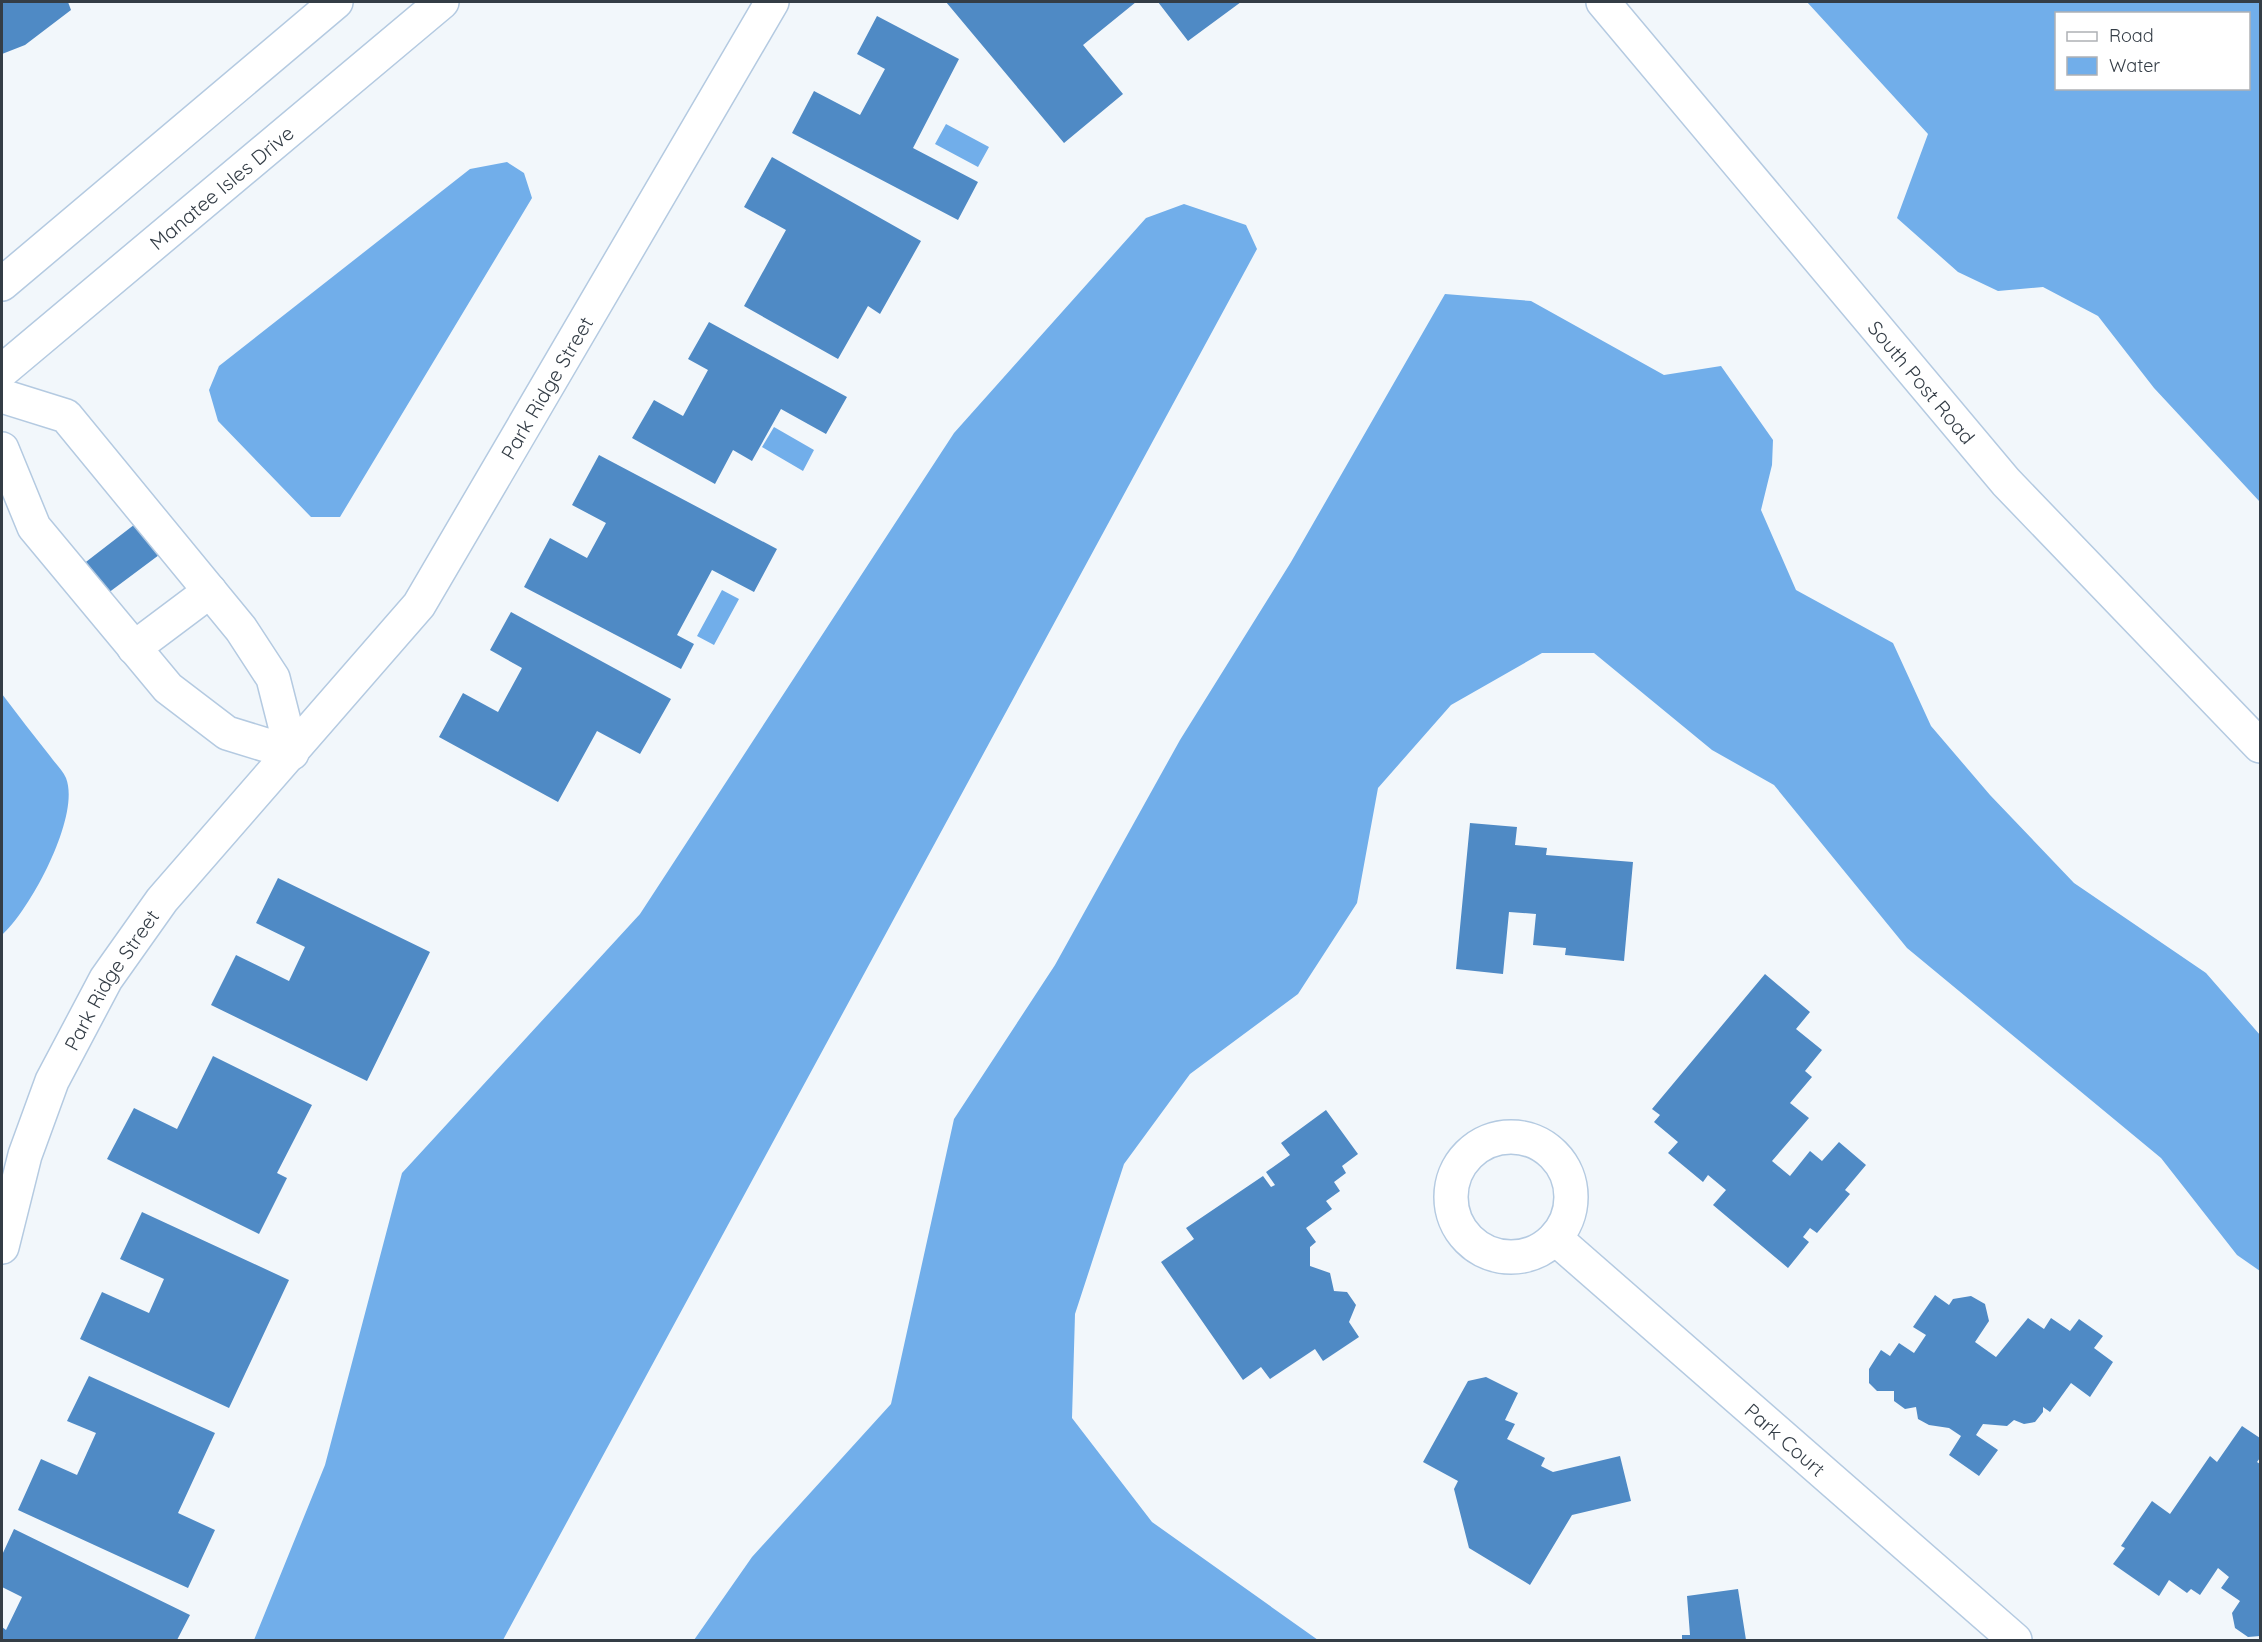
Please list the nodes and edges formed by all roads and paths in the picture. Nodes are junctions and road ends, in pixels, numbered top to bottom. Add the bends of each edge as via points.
1 (336, 2) edge
2 (442, 2) edge
3 (772, 2) edge
4 (1603, 2) edge
5 (2, 284) edge
6 (2, 371) edge
7 (2, 396) edge
8 (2, 449) edge
9 (210, 591) junction
10 (134, 648) junction
11 (2260, 746) edge
12 (292, 753) junction
13 (1555, 1238) dead end
14 (2, 1247) edge
15 (2016, 1641) edge

1 - 5 street
2 - 6 street, Manatee Isles Drive
3 - 12 street, Park Ridge Street via 419,605
4 - 11 street, South Post Road via 2006,482
7 - 9 street via 66,416
8 - 10 street via 34,527
9 - 10 street
9 - 12 street via 242,629 273,678
10 - 12 street via 168,688 227,733
12 - 14 street, Park Ridge Street via 162,900 106,979 52,1080 25,1155
13 - 15 street, Park Court

